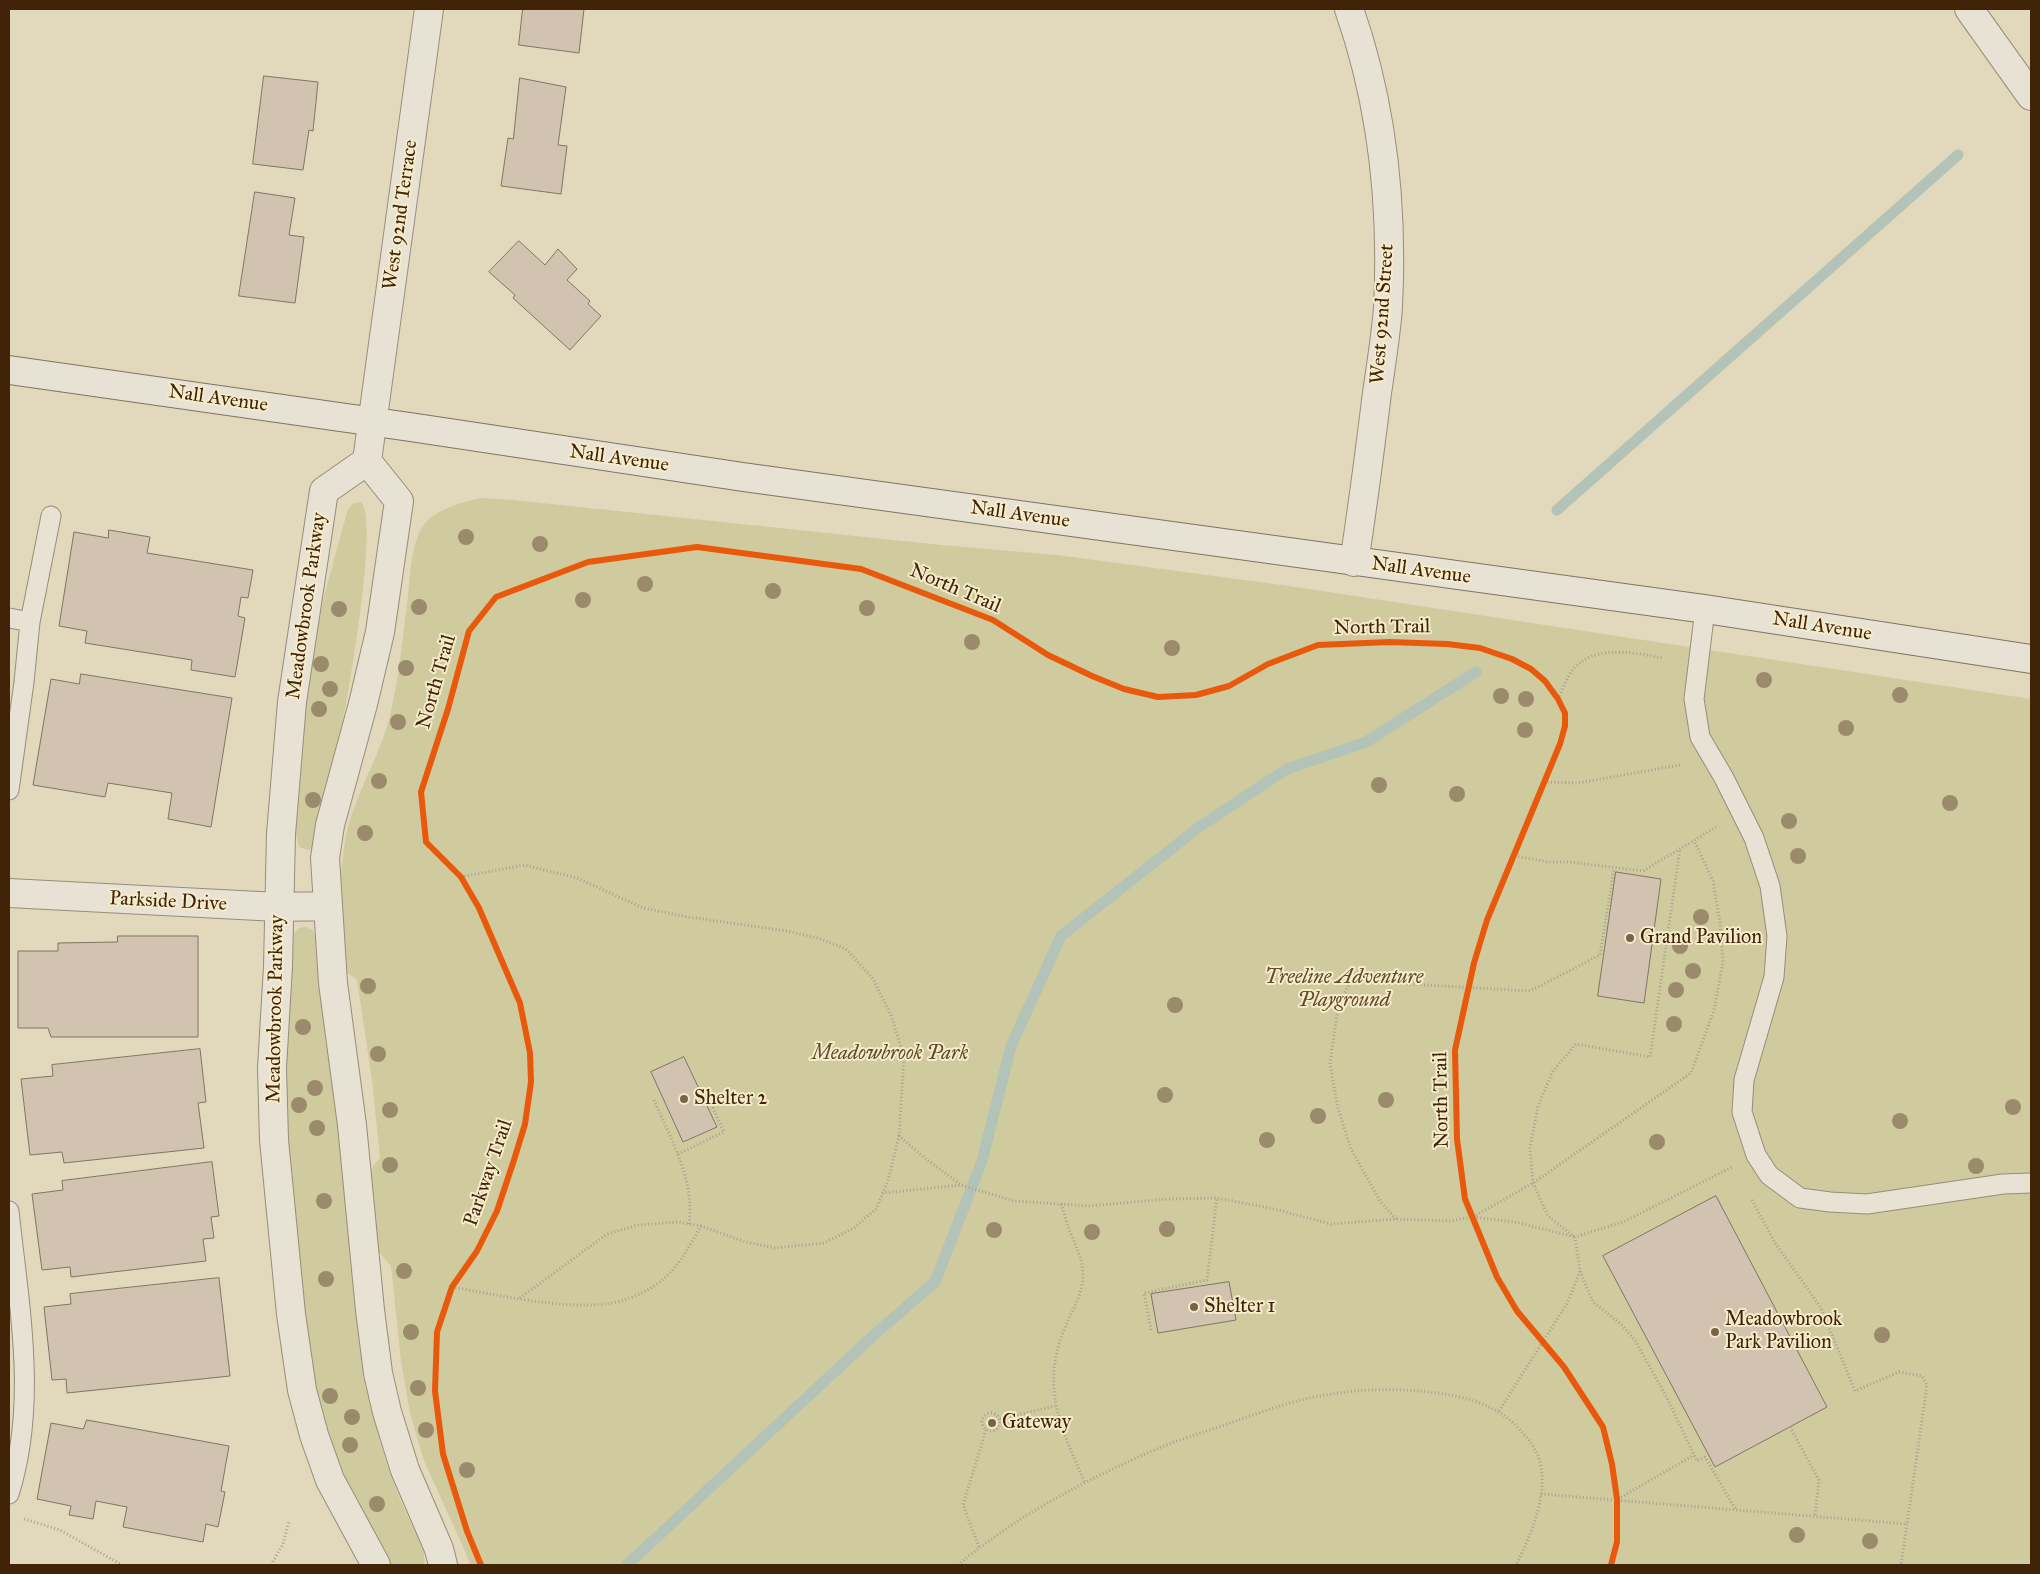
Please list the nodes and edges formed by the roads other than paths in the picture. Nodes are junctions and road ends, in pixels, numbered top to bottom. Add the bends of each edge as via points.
1 (429, 9) edge
2 (1349, 9) edge
3 (1969, 9) edge
4 (2031, 96) edge
5 (9, 370) edge
6 (372, 422) junction
7 (367, 461) junction
8 (51, 516) dead end
9 (1354, 562) junction
10 (1705, 609) junction
11 (9, 618) edge
12 (30, 622) junction
13 (2031, 659) edge
14 (9, 790) edge
15 (9, 893) edge
16 (327, 906) junction
17 (278, 907) junction
18 (2031, 1183) edge
19 (9, 1211) edge
20 (9, 1494) edge
21 (376, 1565) edge
22 (443, 1565) edge

1 - 6 street, West 92nd Terrace
2 - 9 street, West 92nd Street via 1361,44 1380,130 1389,232 1388,308
3 - 4 street
5 - 6 street, Nall Avenue
6 - 7 street
6 - 9 street, Nall Avenue
7 - 16 street via 399,501 380,632 330,825 325,858
7 - 17 street, Meadowbrook Parkway via 324,491 292,702
8 - 12 lane
9 - 10 street, Nall Avenue
10 - 13 street, Nall Avenue
10 - 18 lane via 1694,699 1700,737 1754,838 1770,886 1777,936 1774,977 1744,1080 1742,1112 1756,1155 1769,1175 1800,1198 1830,1202 1867,1204 2003,1184
11 - 12 lane
12 - 14 lane
15 - 17 street, Parkside Drive
16 - 17 street, Parkside Drive
16 - 22 street via 378,1372 405,1470
17 - 21 street, Meadowbrook Parkway via 272,1068 274,1140 302,1390 330,1480
19 - 20 lane via 25,1375 25,1410

